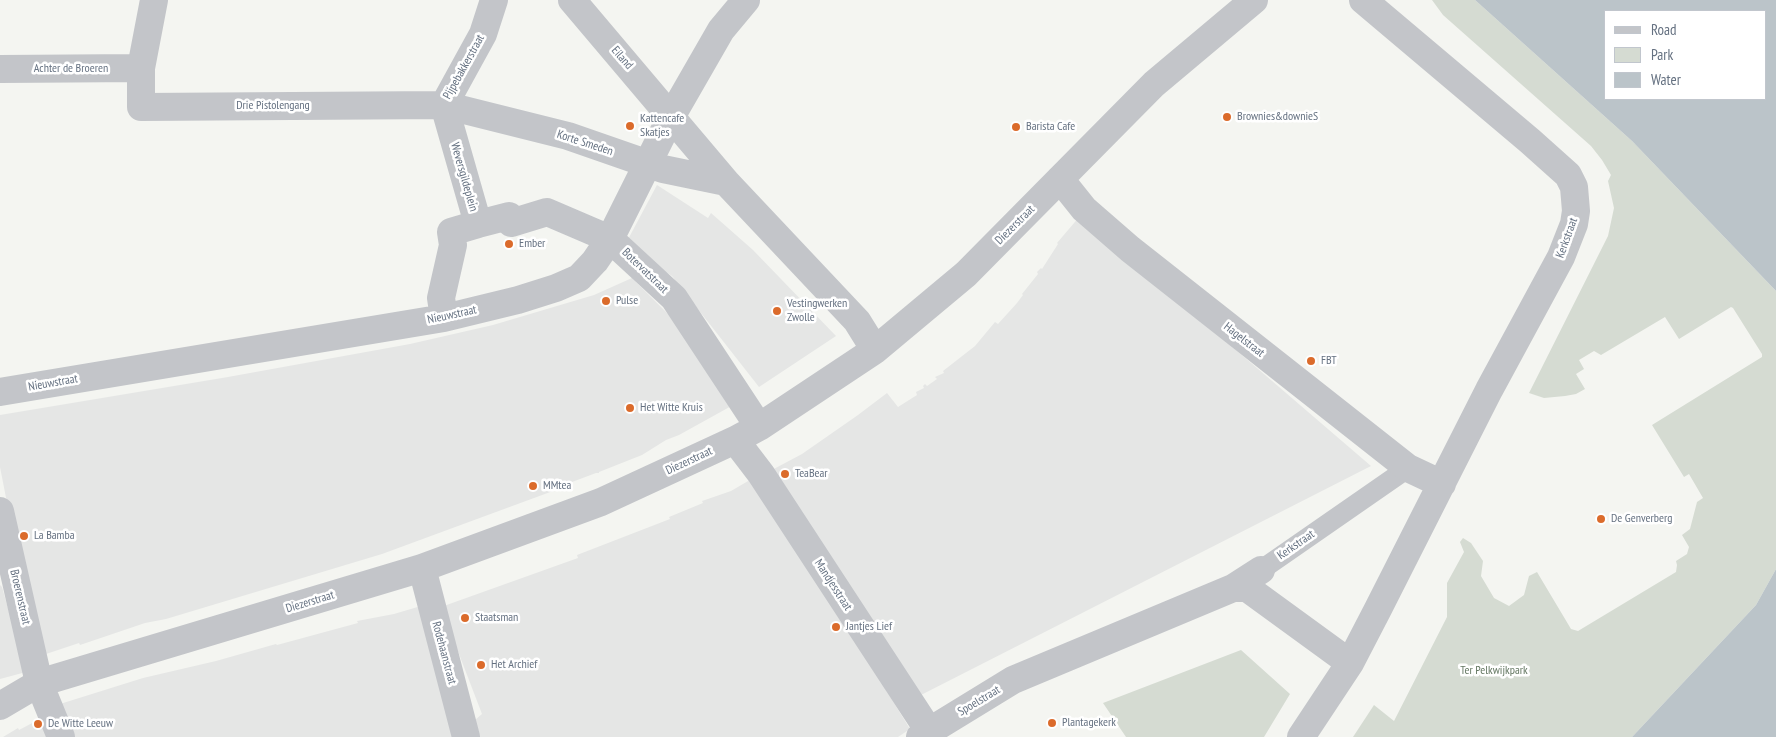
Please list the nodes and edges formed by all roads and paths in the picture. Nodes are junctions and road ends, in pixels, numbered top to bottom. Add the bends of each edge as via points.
1 (154, 0) edge
2 (494, 0) edge
3 (572, 0) edge
4 (746, 0) edge
5 (1254, 0) edge
6 (1363, 0) edge
7 (141, 68) junction
8 (0, 69) edge
9 (444, 105) junction
10 (671, 117) junction
11 (647, 163) junction
12 (1060, 179) junction
13 (726, 182) junction
14 (478, 224) junction
15 (610, 239) junction
16 (444, 318) junction
17 (875, 350) junction
18 (0, 392) edge
19 (759, 427) junction
20 (735, 440) junction
21 (1408, 468) junction
22 (1442, 484) junction
23 (0, 510) edge
24 (422, 568) junction
25 (1261, 570) joint
26 (1233, 588) junction
27 (1350, 663) junction
28 (1041, 669) joint
29 (39, 683) junction
30 (0, 706) edge
31 (925, 734) edge
32 (61, 737) edge
33 (466, 737) edge
34 (1301, 737) edge

1 - 7 street
2 - 9 street, Pijpebakkerstraat via 483,34
3 - 10 street, Eiland
4 - 10 street, Nieuwstraat via 721,30
5 - 12 street, Diezerstraat via 1154,84
6 - 22 street, Kerkstraat via 1568,176 1576,198 1574,224 1561,257
7 - 8 street, Achter de Broeren
7 - 9 street, Drie Pistolengang via 141,107
9 - 11 street, Korte Smeden via 568,136
9 - 14 street, Weversgildeplein
10 - 11 street, Nieuwstraat
10 - 13 street
11 - 13 street, Korte Smeden
11 - 15 street, Nieuwstraat
12 - 17 street, Diezerstraat via 966,274
12 - 21 street, Hagelstraat via 1084,209 1130,249
13 - 17 street via 857,321
14 - 15 street, Botervatstraat via 509,216 511,223 547,212
14 - 16 street, Weversgildeplein via 452,232 453,245 441,298
15 - 16 street, Nieuwstraat via 579,278 518,300
15 - 19 street, Botervatstraat via 674,298
16 - 18 street, Nieuwstraat
17 - 19 street, Diezerstraat
19 - 20 street, Diezerstraat
20 - 24 street, Diezerstraat via 601,502
20 - 31 street, Mandjesstraat via 761,474
21 - 22 street, Hagelstraat
21 - 25 lane, Kerkstraat
22 - 27 street
23 - 29 street, Broerenstraat
24 - 29 street, Diezerstraat
24 - 33 street, Rodehaanstraat
25 - 26 street, Kerkstraat
26 - 27 street via 1247,588
26 - 28 street, Kerkstraat
27 - 34 street
28 - 31 street, Spoelstraat via 1013,680
29 - 30 street, Diezerstraat
29 - 32 street, Broerenstraat

